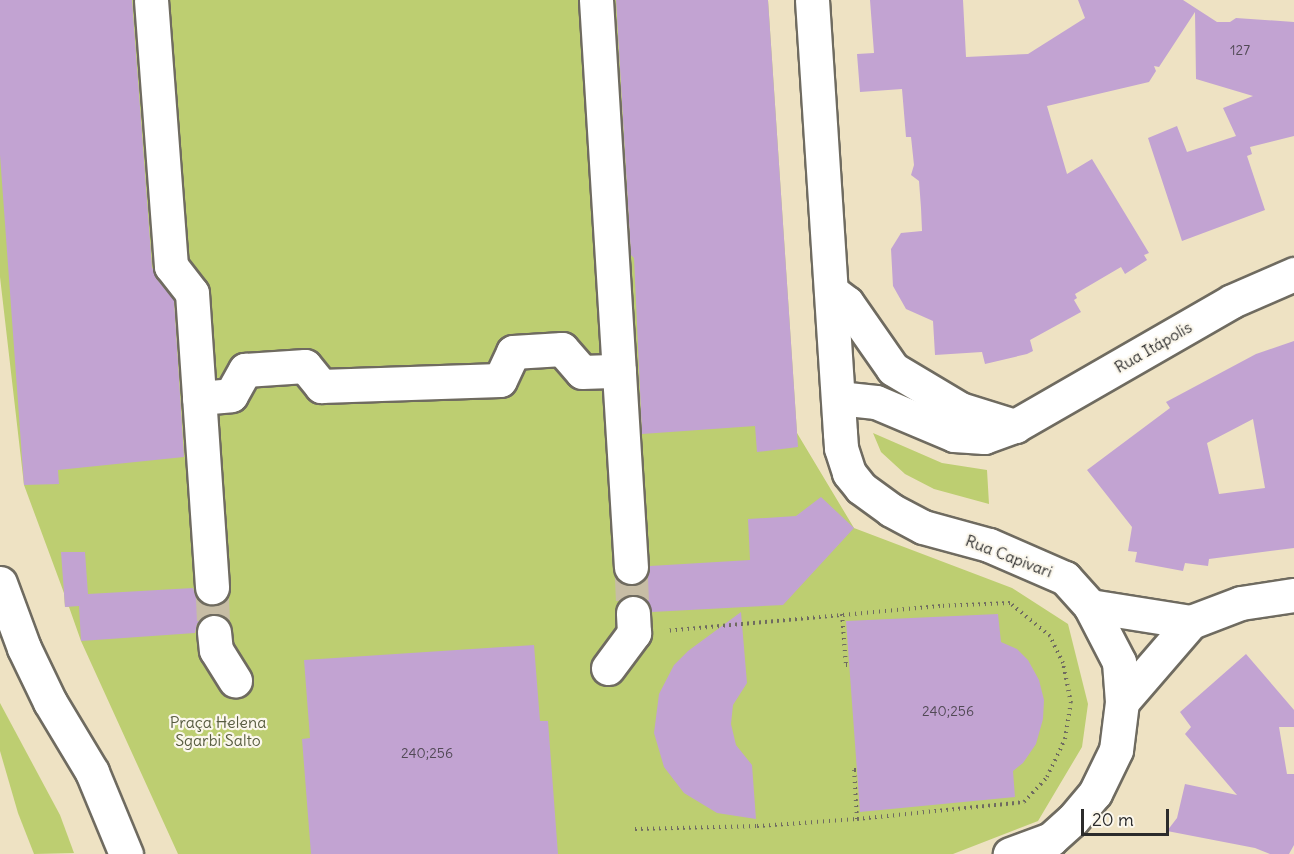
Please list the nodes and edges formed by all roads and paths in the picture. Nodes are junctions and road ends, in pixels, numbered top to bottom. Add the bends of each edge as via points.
1 (151, 0) edge
2 (596, 0) edge
3 (812, 0) edge
4 (1294, 274) edge
5 (831, 291) junction
6 (619, 371) junction
7 (200, 398) junction
8 (838, 398) junction
9 (1015, 426) junction
10 (631, 567) tunnel mouth
11 (0, 583) edge
12 (212, 587) tunnel mouth
13 (1294, 595) edge
14 (1089, 606) junction
15 (633, 613) tunnel mouth
16 (842, 615) junction
17 (1191, 622) junction
18 (689, 628) dead end
19 (214, 632) tunnel mouth
20 (849, 665) dead end
21 (608, 668) dead end
22 (235, 680) dead end
23 (1122, 702) junction
24 (857, 770) dead end
25 (857, 819) junction
26 (635, 829) dead end
27 (126, 854) edge
28 (1010, 854) edge

1 - 7 main road via 171,266 192,292
2 - 6 main road
3 - 5 main road
4 - 9 main road, Rua Itápolis via 1232,301
5 - 8 main road
5 - 9 main road via 847,303 893,369 960,410
6 - 7 main road via 582,372 562,349 513,352 500,380 321,386 305,366 245,370 231,395
6 - 10 main road
7 - 12 main road
8 - 9 main road, Rua Itápolis via 876,402 954,435 984,437
8 - 14 main road, Rua Capivari via 841,448 849,473 861,488 923,527 989,545 1065,578
11 - 27 main road via 24,648 50,702 92,772
13 - 17 main road via 1241,603
14 - 17 main road
14 - 23 main road, Rua Capivari via 1119,662
15 - 21 main road via 634,633
16 - 18 path
16 - 20 path
16 - 25 path via 1010,603 1050,636 1063,663 1071,703 1065,739 1047,777 1024,802
17 - 23 main road
19 - 22 main road via 216,650
23 - 28 main road, Rua Capivari via 1116,750 1095,793 1051,839
24 - 25 path
25 - 26 path

